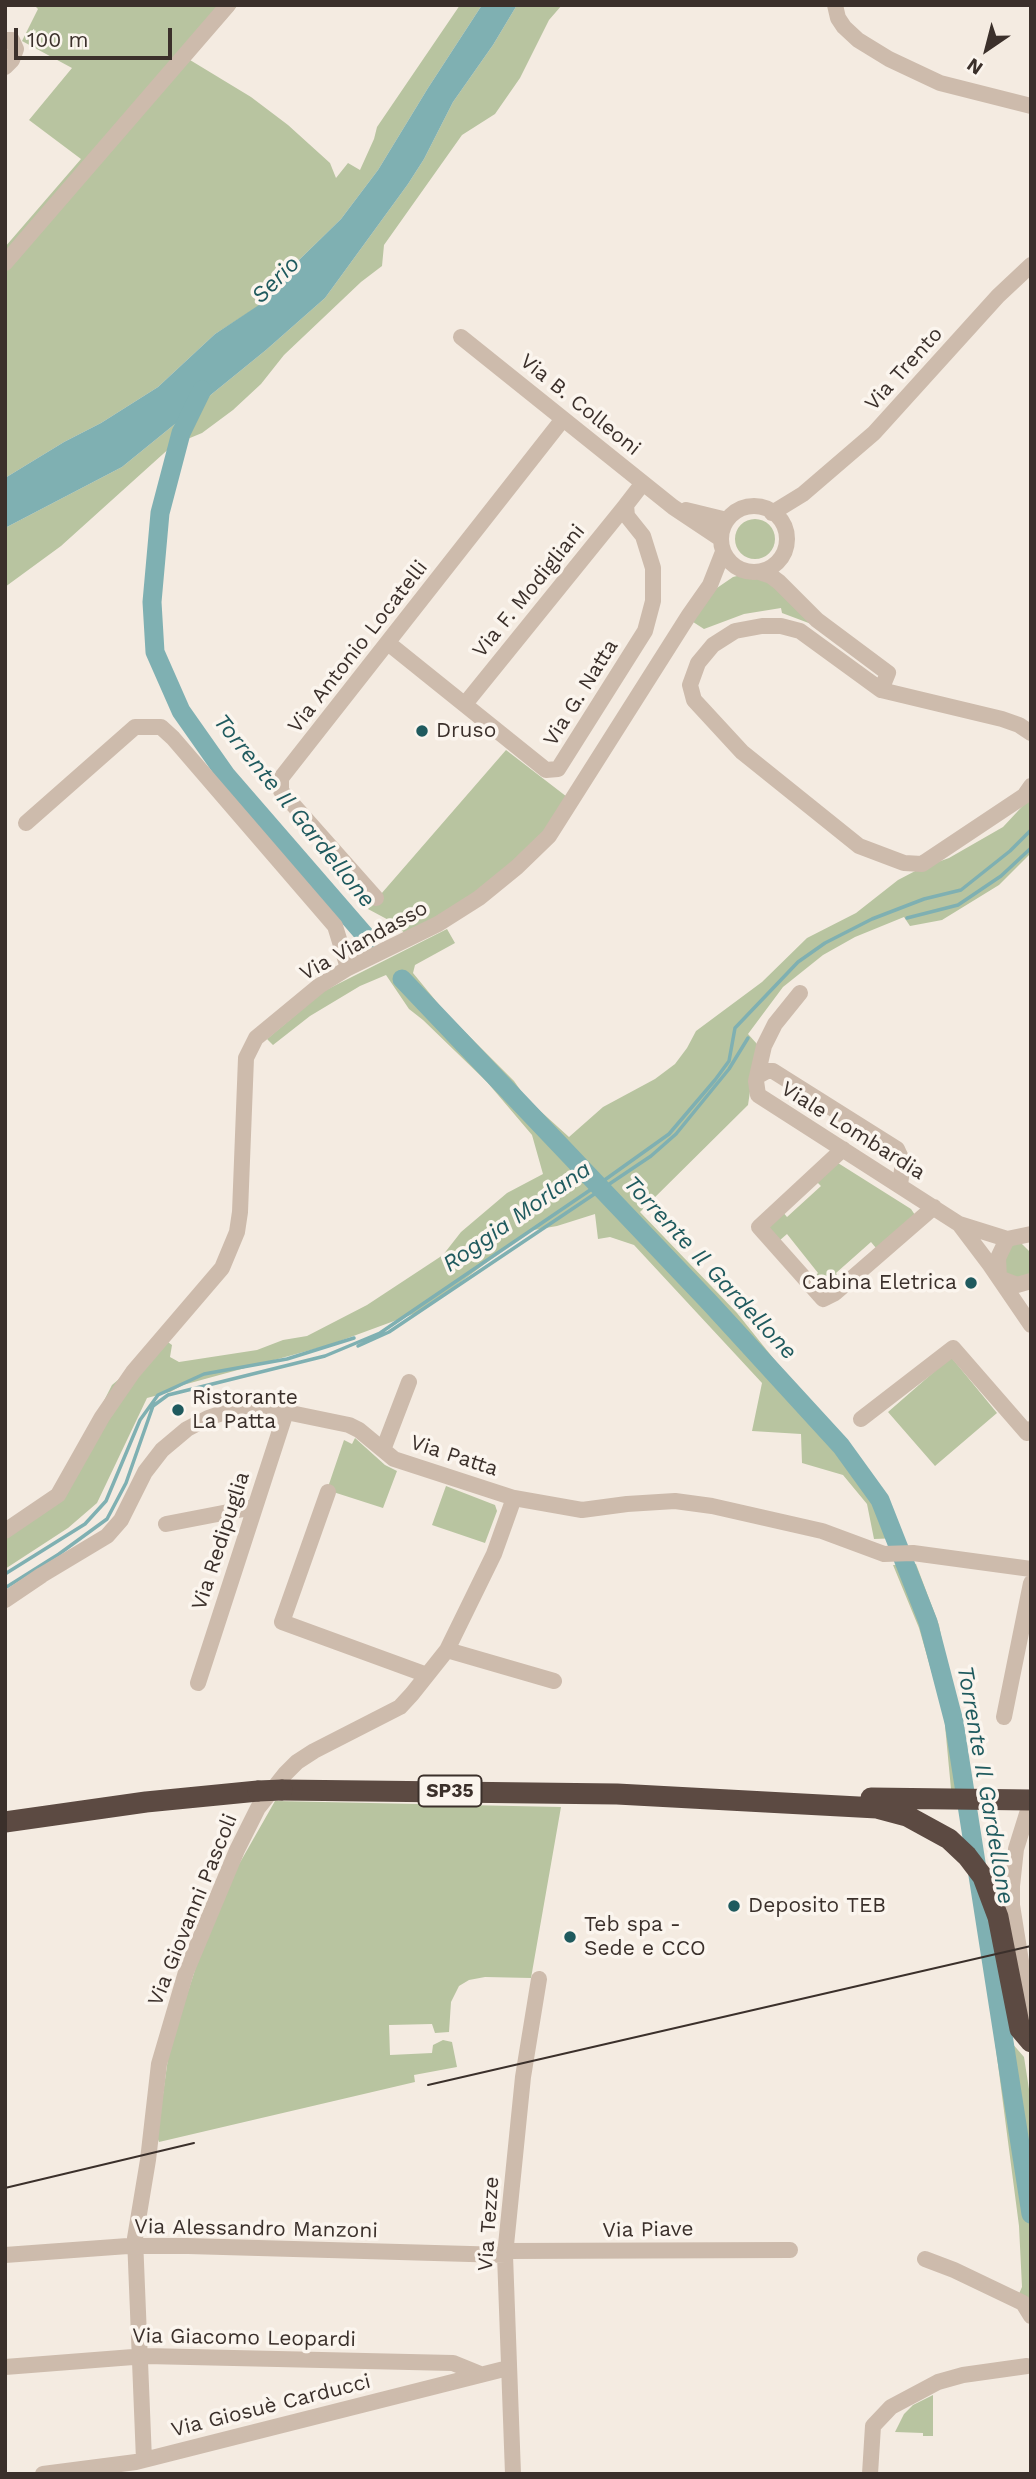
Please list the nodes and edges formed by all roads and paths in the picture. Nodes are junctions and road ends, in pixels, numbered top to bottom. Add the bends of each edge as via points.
1 (228, 5) edge
2 (835, 5) edge
3 (5, 40) edge
4 (5, 67) edge
5 (1031, 106) edge
6 (5, 263) edge
7 (1031, 265) edge
8 (461, 337) dead end
9 (563, 419) junction
10 (643, 483) junction
11 (803, 494) junction
12 (626, 505) junction
13 (673, 507) junction
14 (772, 513) junction
15 (727, 520) junction
16 (786, 534) junction
17 (722, 545) junction
18 (780, 558) junction
19 (741, 569) junction
20 (759, 572) junction
21 (710, 585) junction
22 (789, 593) junction
23 (388, 643) junction
24 (880, 690) junction
25 (465, 704) junction
26 (1031, 733) edge
27 (1031, 786) edge
28 (26, 823) dead end
29 (376, 898) dead end
30 (348, 968) junction
31 (800, 993) dead end
32 (758, 1076) junction
33 (843, 1149) junction
34 (900, 1185) junction
35 (934, 1207) junction
36 (959, 1224) junction
37 (1030, 1237) edge
38 (1007, 1239) junction
39 (999, 1278) junction
40 (1031, 1281) edge
41 (1031, 1325) edge
42 (409, 1382) dead end
43 (286, 1412) junction
44 (861, 1419) dead end
45 (1031, 1429) edge
46 (383, 1450) junction
47 (328, 1492) dead end
48 (514, 1498) junction
49 (254, 1507) junction
50 (166, 1524) dead end
51 (5, 1531) edge
52 (1031, 1569) edge
53 (1031, 1583) edge
54 (5, 1600) edge
55 (447, 1650) junction
56 (428, 1675) junction
57 (554, 1681) dead end
58 (198, 1683) dead end
59 (1004, 1717) dead end
60 (269, 1793) junction
61 (617, 1794) junction
62 (1031, 1800) edge
63 (5, 1822) edge
64 (539, 1979) dead end
65 (1031, 2024) edge
66 (1031, 2042) edge
67 (136, 2246) junction
68 (790, 2250) dead end
69 (505, 2253) junction
70 (5, 2255) edge
71 (925, 2259) dead end
72 (1031, 2316) edge
73 (140, 2356) junction
74 (1027, 2366) dead end
75 (5, 2367) edge
76 (508, 2368) junction
77 (480, 2374) junction
78 (144, 2460) junction
79 (43, 2474) edge
80 (513, 2474) edge
81 (870, 2474) edge

1 - 6 street
2 - 5 street via 844,27 889,59 940,83
3 - 4 street via 12,40 16,49
7 - 11 street, Via Trento via 874,433
8 - 9 street, Via B. Colleoni
9 - 10 street, Via B. Colleoni
9 - 23 street, Via Antonio Locatelli
10 - 12 street
10 - 13 street, Via B. Colleoni
11 - 14 street, Via Trento
11 - 16 street, Via Trento
12 - 25 street, Via F. Modigliani
12 - 25 street, Via G. Natta via 653,568 653,601 645,631 558,769 546,770
13 - 15 street, Via B. Colleoni
13 - 17 street, Via B. Colleoni
14 - 15 street via 753,506
14 - 16 street
15 - 17 street
16 - 18 street
17 - 19 street via 728,559
17 - 21 street, Via Viandasso
18 - 20 street
18 - 22 street
19 - 20 street
19 - 21 street, Via Viandasso
20 - 22 street via 771,576
21 - 30 street, Via Viandasso via 549,836 479,898 438,924
22 - 24 street via 888,673
23 - 25 street, Via G. Natta
23 - 29 street, Via Antonio Locatelli via 281,778 281,791
24 - 26 street via 1002,719
24 - 27 street via 800,631 771,626 735,631 713,645 698,663 690,685 695,700 743,752 859,846 888,859 922,864 1024,796
28 - 30 street via 135,727 161,727 334,926
30 - 51 street, Via Viandasso via 268,1026 246,1058 240,1212 222,1268 133,1373 58,1495
31 - 32 street, Viale Lombardia via 775,1024 764,1046
32 - 33 street, Viale Lombardia via 755,1089 763,1099
32 - 34 street via 773,1071 897,1149 903,1162
33 - 34 street, Viale Lombardia
33 - 35 street via 759,1227 823,1299
34 - 35 street, Viale Lombardia
35 - 36 street, Viale Lombardia
36 - 38 street, Viale Lombardia
36 - 39 street
37 - 38 street, Viale Lombardia
38 - 39 street via 998,1258
39 - 40 street via 1017,1284
39 - 41 street
42 - 46 street
43 - 46 street, Via Patta via 349,1424
43 - 49 street, Via Redipuglia
43 - 54 street, Via Patta via 234,1409 187,1429 149,1467 111,1532
44 - 45 street via 953,1348 1027,1433
46 - 48 street, Via Patta via 412,1466
47 - 56 street via 282,1622
48 - 52 street, Via Patta via 582,1510 675,1501 712,1506 822,1531 884,1554 913,1553
48 - 55 street, Via Giovanni Pascoli via 494,1554
49 - 50 street
49 - 58 street, Via Redipuglia
53 - 59 street
55 - 56 street, Via Giovanni Pascoli
55 - 57 street
56 - 60 street, Via Giovanni Pascoli via 400,1707 297,1762
60 - 61 highway, SP35
60 - 63 highway, SP35 via 146,1802
60 - 67 street, Via Giovanni Pascoli via 252,1818 203,1928 171,2015 159,2064
61 - 62 highway, SP35
61 - 66 highway via 877,1808 921,1821 959,1847 983,1877 998,1917 1020,2029
62 - 65 street via 1013,1870 1012,1905
64 - 69 street, Via Tezze via 523,2077
67 - 69 street, Via Alessandro Manzoni
67 - 70 street, Via Alessandro Manzoni
67 - 73 street, Via Giovanni Pascoli
68 - 69 street, Via Piave
69 - 76 street, Via Tezze
71 - 72 street via 1023,2303
73 - 75 street, Via Giacomo Leopardi
73 - 77 street, Via Giacomo Leopardi via 453,2363
73 - 78 street, Via Giovanni Pascoli
74 - 81 street via 938,2382 891,2407 873,2426
76 - 77 street, Via Giosuè Carducci
76 - 80 street, Via Tezze
77 - 78 street, Via Giosuè Carducci
78 - 79 street, Via Giosuè Carducci

